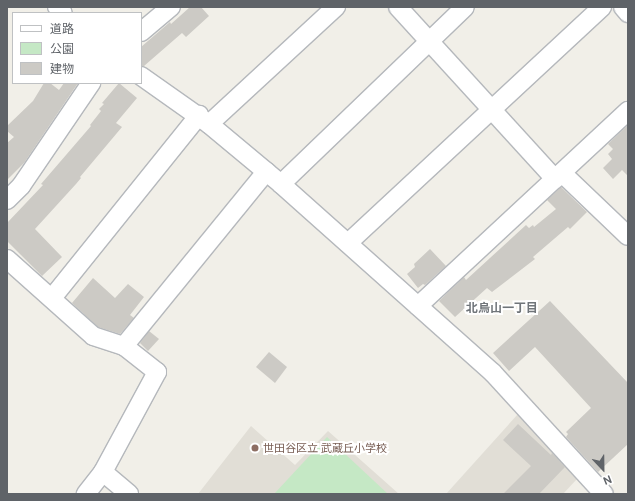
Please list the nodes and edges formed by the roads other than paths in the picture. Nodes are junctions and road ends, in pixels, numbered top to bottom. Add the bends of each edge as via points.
1 (336, 7) edge
2 (398, 7) edge
3 (465, 7) edge
4 (602, 7) edge
5 (623, 7) edge
6 (169, 8) edge
7 (628, 13) edge
8 (142, 31) edge
9 (430, 42) junction
10 (142, 77) edge
11 (90, 84) edge
12 (493, 109) junction
13 (628, 111) edge
14 (204, 119) junction
15 (266, 172) junction
16 (559, 176) junction
17 (281, 184) junction
18 (7, 200) edge
19 (628, 236) edge
20 (348, 243) junction
21 (7, 259) edge
22 (52, 298) junction
23 (418, 306) junction
24 (124, 346) junction
25 (103, 472) junction
26 (86, 494) edge
27 (129, 494) edge
28 (604, 494) edge

1 - 14 street
2 - 9 street
3 - 9 street
4 - 12 street
5 - 7 street
6 - 8 street
9 - 12 street
9 - 17 street
10 - 14 street
11 - 18 street via 21,186
12 - 16 street
12 - 20 street
13 - 16 street
14 - 15 street
14 - 22 street
15 - 17 street
15 - 24 street
16 - 19 street
16 - 23 street
17 - 20 street
20 - 23 street
21 - 22 street
22 - 24 street via 93,336
23 - 28 street via 493,373
24 - 25 street via 157,372
25 - 26 street
25 - 27 street

